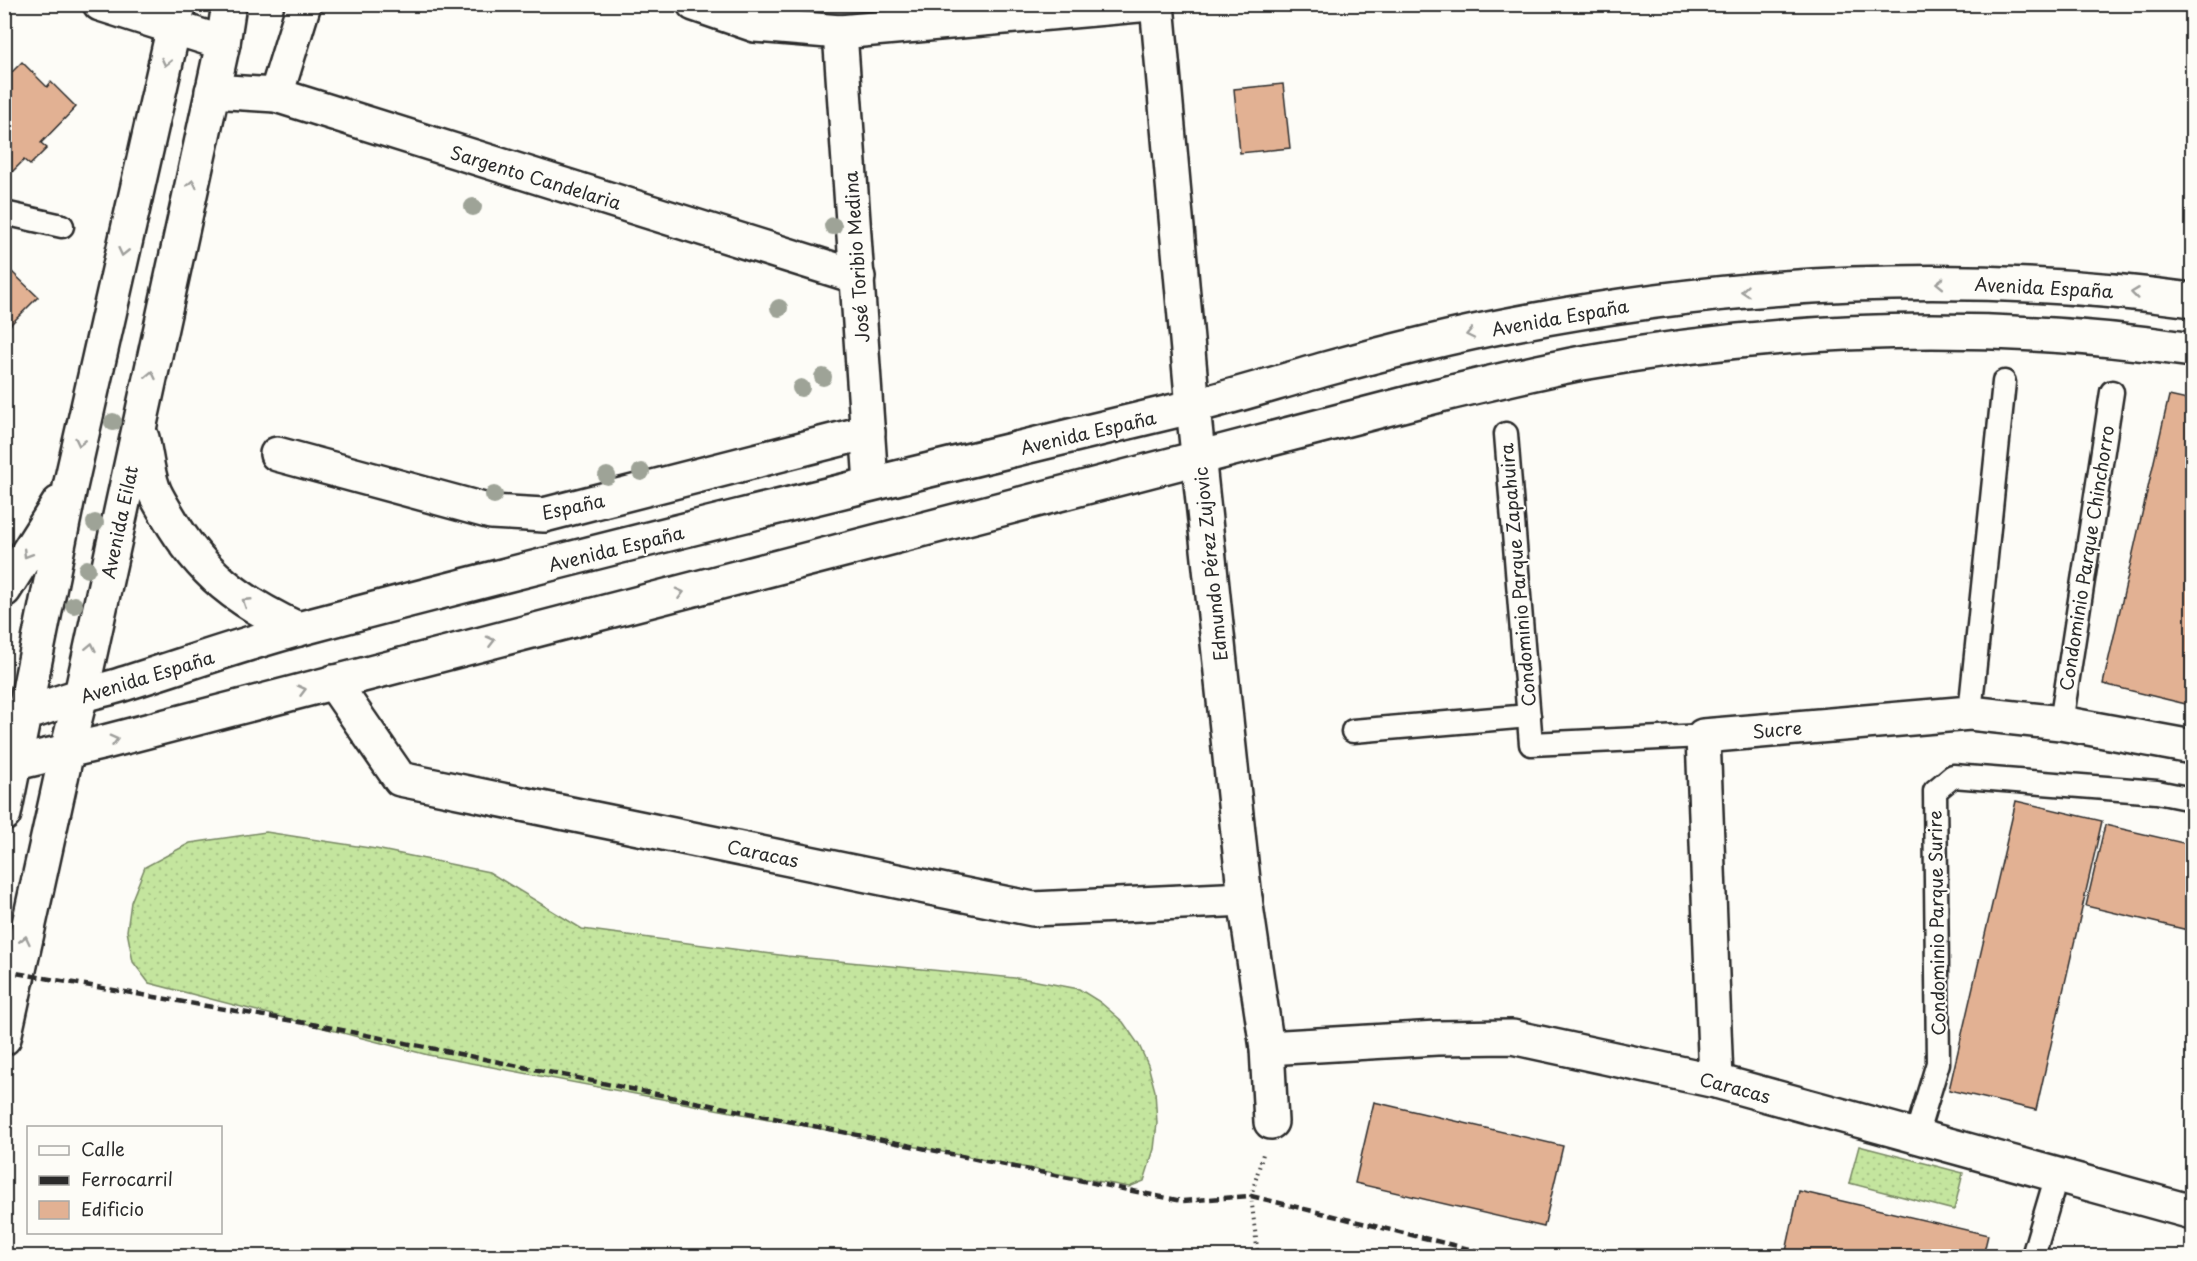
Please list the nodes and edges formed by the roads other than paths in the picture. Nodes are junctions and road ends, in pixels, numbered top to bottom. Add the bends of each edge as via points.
1 (230, 4) edge
2 (304, 4) edge
3 (694, 4) edge
4 (1150, 4) edge
5 (1157, 4) edge
6 (105, 5) edge
7 (176, 16) edge
8 (840, 32) junction
9 (223, 43) junction
10 (212, 92) junction
11 (276, 95) junction
12 (4, 213) edge
13 (62, 226) dead end
14 (858, 277) junction
15 (2193, 300) edge
16 (2193, 350) edge
17 (2004, 382) dead end
18 (2112, 392) dead end
19 (1193, 407) junction
20 (140, 426) junction
21 (868, 432) junction
22 (1506, 434) dead end
23 (277, 454) dead end
24 (1198, 459) junction
25 (872, 483) junction
26 (70, 487) junction
27 (4, 590) edge
28 (298, 629) junction
29 (333, 682) junction
30 (81, 695) junction
31 (1970, 713) junction
32 (1529, 716) junction
33 (15, 717) edge
34 (2061, 723) junction
35 (1353, 731) dead end
36 (1703, 736) junction
37 (2193, 747) edge
38 (67, 751) junction
39 (10, 764) edge
40 (2193, 799) edge
41 (4, 814) edge
42 (1245, 899) junction
43 (4, 1038) edge
44 (1267, 1048) junction
45 (1716, 1080) junction
46 (1271, 1122) road end
47 (1916, 1136) junction
48 (2057, 1175) junction
49 (2193, 1212) edge
50 (2033, 1257) edge

1 - 9 street, Avenida Eilat
2 - 11 street
3 - 8 street via 755,25
4 - 8 street
5 - 19 street, Edmundo Pérez Zujovic
6 - 7 street
7 - 9 street
7 -> 26 street
8 - 14 street, José Toribio Medina
9 - 10 street, Avenida Eilat
10 - 11 street, Sargento Candelaria
20 -> 10 street, Avenida Eilat
11 - 14 street, Sargento Candelaria
12 - 13 lane
14 - 21 street, José Toribio Medina
15 -> 19 street, Avenida España via 2013,284 1900,282 1739,291 1509,325 1380,354
16 - 24 street via 2067,336 1953,331 1747,340 1633,354 1544,371
17 - 31 lane
18 - 34 lane, Condominio Parque Chinchorro
19 - 24 street, Edmundo Pérez Zujovic
19 - 25 street, Avenida España
28 -> 20 street via 264,614 230,591 198,561 153,487
30 -> 20 street, Avenida Eilat
21 - 23 street, España via 544,515 491,512
21 - 25 street, José Toribio Medina
22 - 32 lane, Condominio Parque Zapahuira
29 -> 24 street
24 - 42 street, Edmundo Pérez Zujovic
25 - 28 street, Avenida España
26 -> 27 street
26 - 33 street
28 - 30 street, Avenida España
38 -> 29 street
29 - 42 street, Caracas via 400,779 1033,909
30 - 33 street, Avenida España
30 - 38 street, Avenida Eilat
31 - 34 street, Sucre
31 - 36 street, Sucre
32 - 35 lane, Condominio Parque Zapahuira
32 - 36 lane, Condominio Parque Zapahuira via 1531,744
33 - 39 street
34 - 37 street, Sucre
36 - 45 street
38 - 39 street
43 -> 38 street, Avenida Eilat
39 - 41 street
40 - 47 lane, Condominio Parque Surire via 2157,792 1953,776 1935,790 1938,1063
42 - 44 street, Edmundo Pérez Zujovic
44 - 45 street, Caracas via 1512,1037
44 - 46 street, Edmundo Pérez Zujovic
45 - 47 street, Caracas
47 - 48 street, Caracas
48 - 49 street, Caracas
48 - 50 lane

